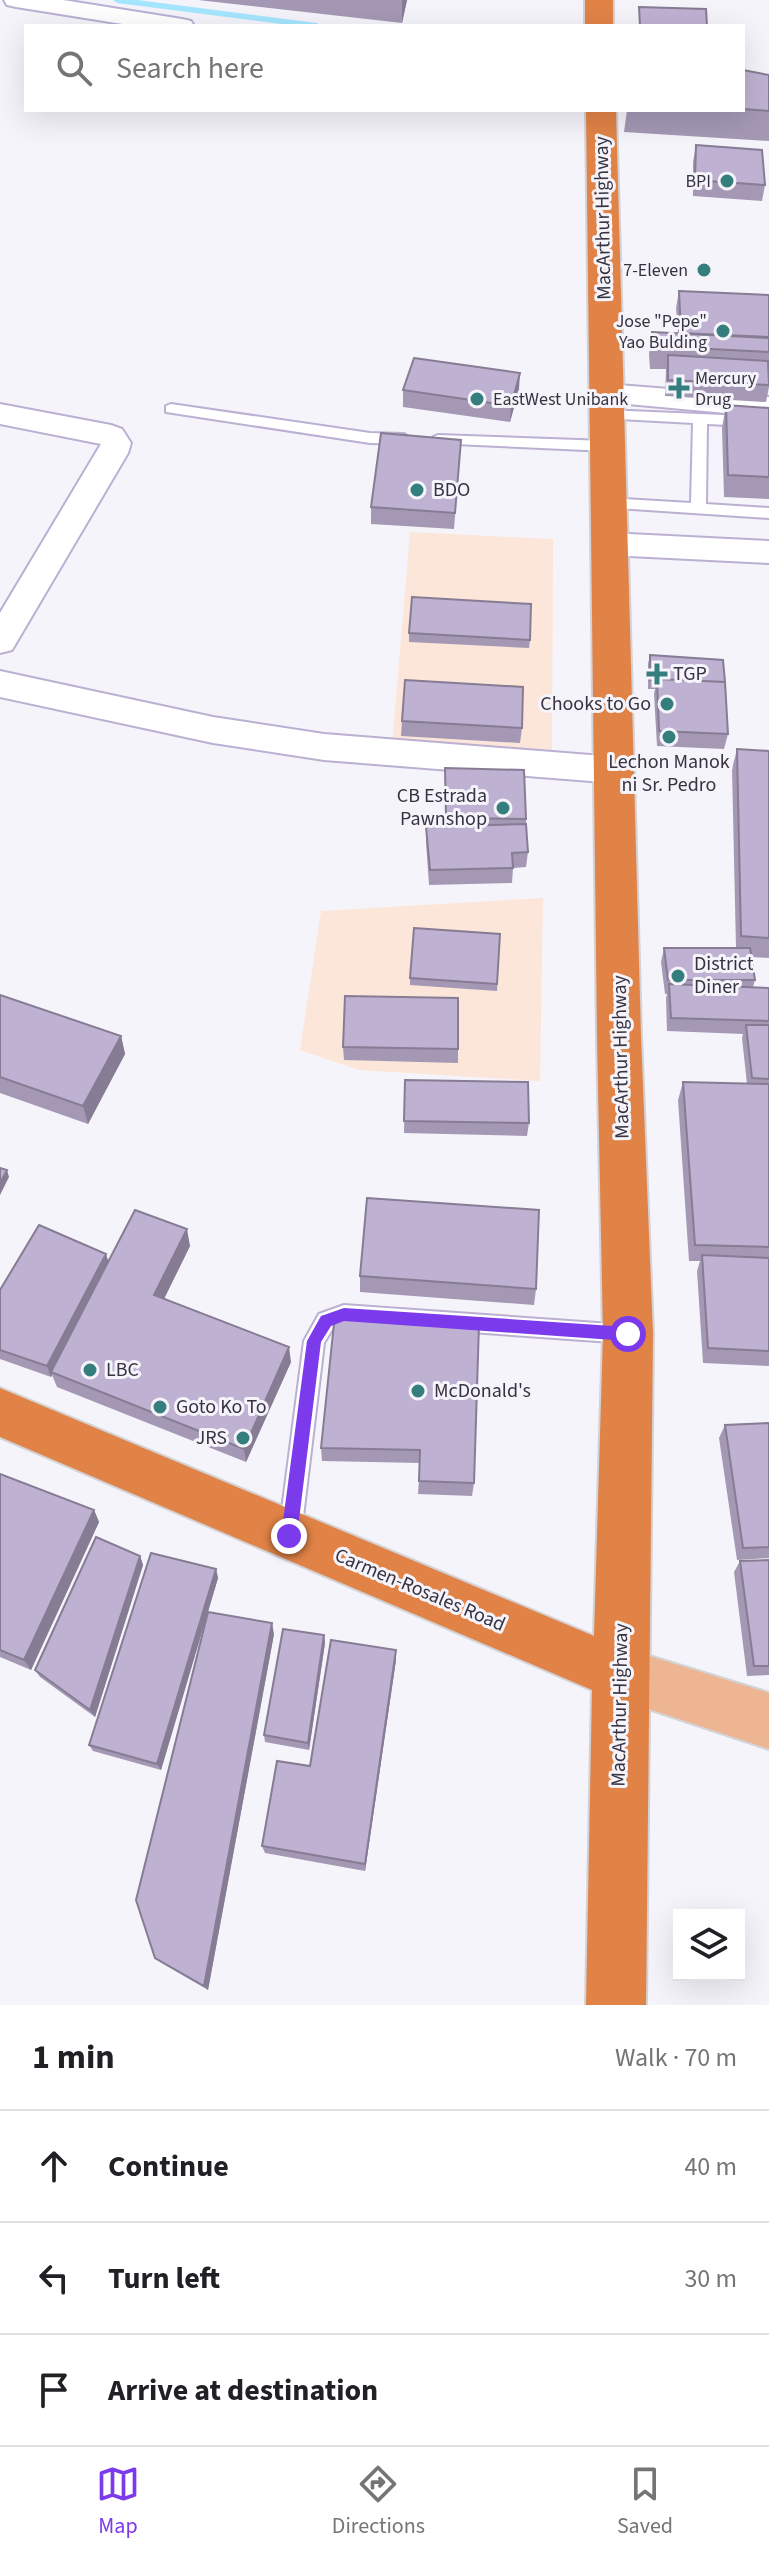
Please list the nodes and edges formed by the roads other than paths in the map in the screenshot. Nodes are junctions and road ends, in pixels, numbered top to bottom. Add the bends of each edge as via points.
1 (16, 0) edge
2 (599, 0) edge
3 (169, 24) edge
4 (599, 24) edge
5 (601, 112) edge
6 (769, 407) edge
7 (171, 409) dead end
8 (0, 414) edge
9 (606, 418) junction
10 (700, 418) junction
11 (769, 422) edge
12 (607, 503) junction
13 (698, 510) junction
14 (769, 513) edge
15 (609, 544) junction
16 (769, 552) edge
17 (0, 641) edge
18 (0, 684) edge
19 (616, 770) junction
20 (628, 1334) junction
21 (0, 1412) edge
22 (289, 1536) junction
23 (620, 1674) junction
24 (769, 1721) edge
25 (616, 2005) edge

1 - 3 street
2 - 4 highway
5 - 9 highway, MacArthur Highway
6 - 9 street
7 - 9 lane via 370,438
8 - 17 street via 100,432 116,443
9 - 10 lane
9 - 12 highway, MacArthur Highway
10 - 11 lane
10 - 13 lane
12 - 13 lane
12 - 15 highway, MacArthur Highway
13 - 14 lane
15 - 16 street
15 - 19 highway, MacArthur Highway
18 - 19 street via 213,730 324,747
19 - 20 highway, MacArthur Highway
20 - 22 lane via 344,1314 326,1321 314,1341
20 - 23 highway, MacArthur Highway
21 - 22 highway, Carmen-Rosales Road
22 - 23 highway, Carmen-Rosales Road
23 - 24 main road
23 - 25 highway, MacArthur Highway

